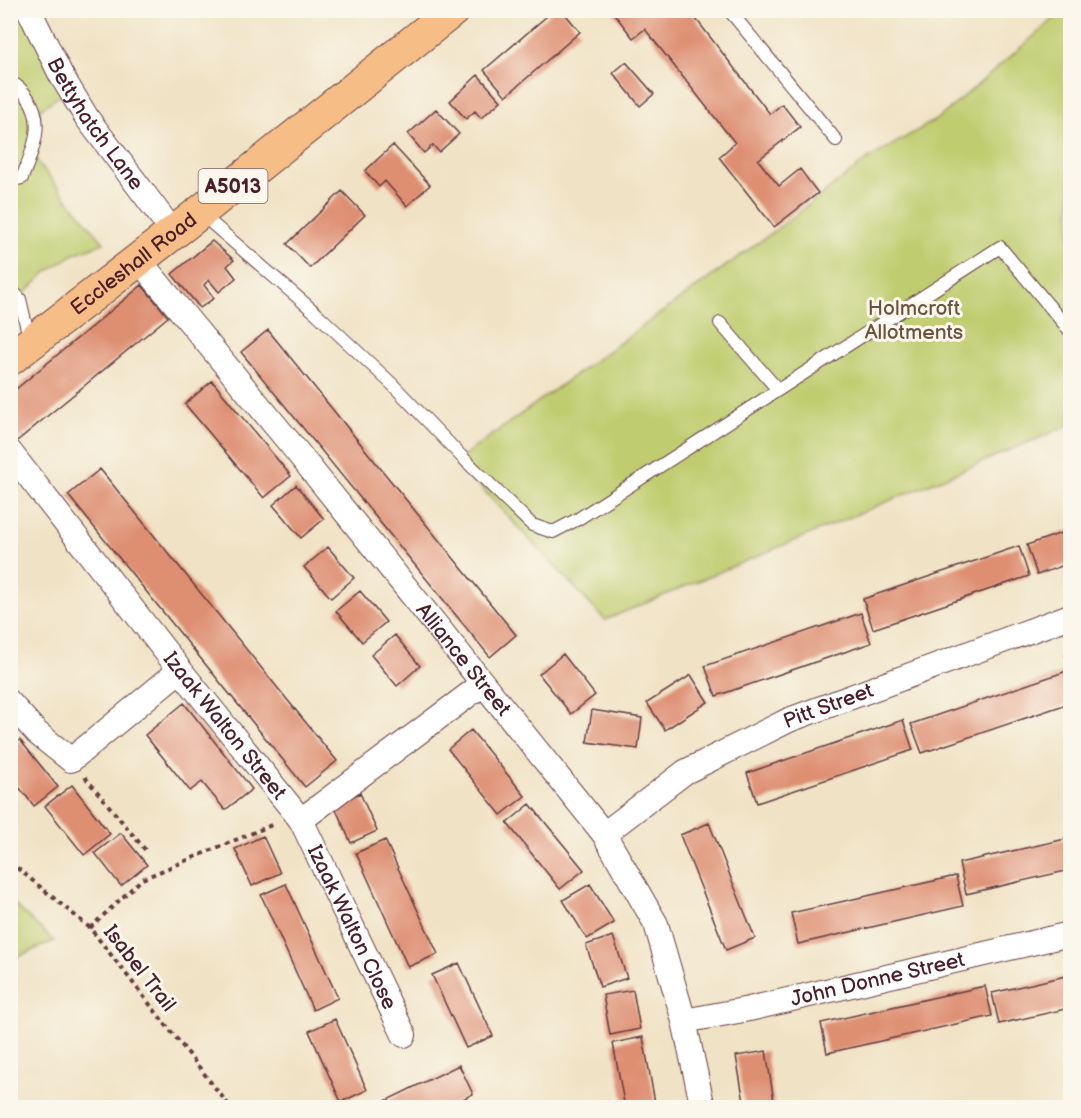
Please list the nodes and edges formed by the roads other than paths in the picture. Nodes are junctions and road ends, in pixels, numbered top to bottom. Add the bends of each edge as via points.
1 (29, 10) edge
2 (453, 10) edge
3 (729, 10) edge
4 (10, 82) edge
5 (836, 140) dead end
6 (10, 180) edge
7 (200, 213) junction
8 (173, 231) junction
9 (138, 259) junction
10 (10, 288) edge
11 (720, 323) dead end
12 (1071, 331) edge
13 (20, 351) edge
14 (778, 390) junction
15 (10, 452) edge
16 (1071, 616) edge
17 (180, 670) junction
18 (483, 684) junction
19 (10, 703) edge
20 (301, 820) junction
21 (603, 834) junction
22 (1071, 934) edge
23 (684, 1021) junction
24 (404, 1035) dead end
25 (703, 1107) edge

1 - 8 street, Bettyhatch Lane via 87,117
2 - 7 main road, Eccleshall Road / A5013
3 - 5 lane
4 - 6 lane via 19,86 32,104 38,122 36,141 22,178
7 - 8 main road, Eccleshall Road / A5013
7 - 14 lane via 392,384 532,525 553,532
8 - 9 main road, Eccleshall Road / A5013
9 - 13 main road, Eccleshall Road / A5013
9 - 18 street, Alliance Street
10 - 13 lane via 20,299
11 - 14 lane
12 - 14 lane via 1000,247
15 - 17 street, Izaak Walton Street
16 - 21 street, Pitt Street via 789,720 685,772
17 - 19 street via 72,760 37,733
17 - 20 street, Izaak Walton Street
18 - 20 street, Izaak Walton Street
18 - 21 street, Alliance Street
20 - 24 street, Izaak Walton Close
21 - 23 street, Alliance Street via 656,924
22 - 23 street, John Donne Street
23 - 25 street, Alliance Street

